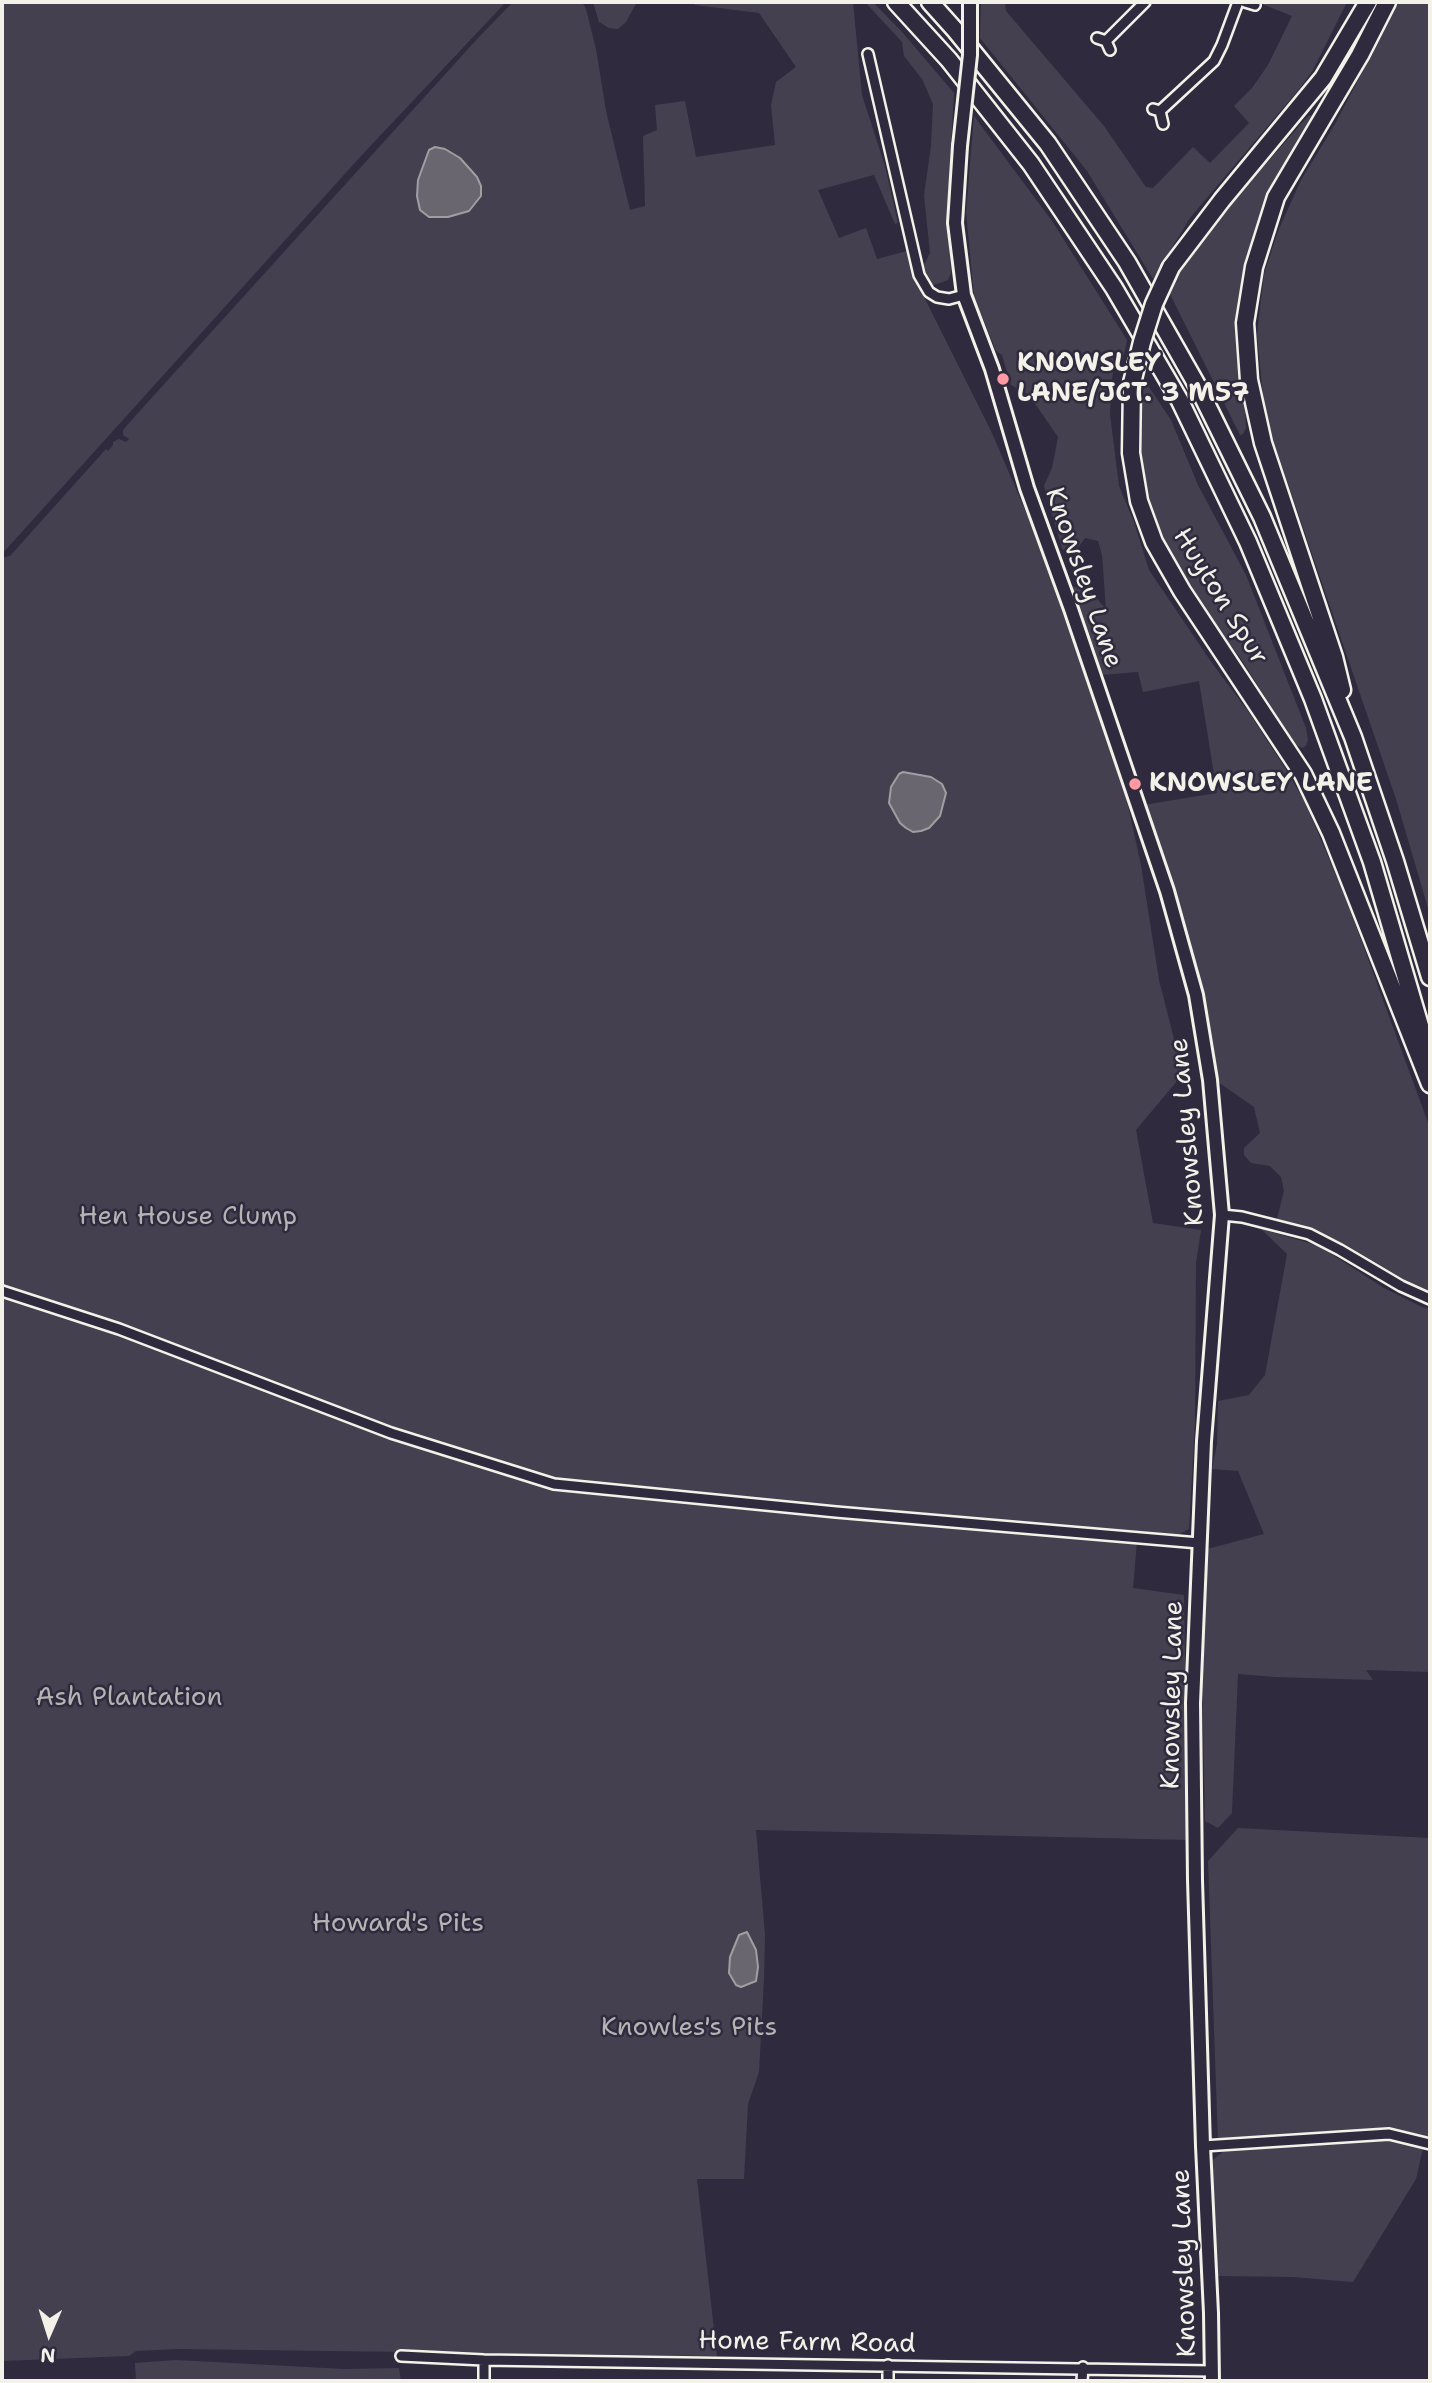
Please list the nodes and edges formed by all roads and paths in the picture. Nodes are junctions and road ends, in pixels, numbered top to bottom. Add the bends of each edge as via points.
1 (896, 2) edge
2 (930, 2) edge
3 (1145, 2) edge
4 (1238, 2) edge
5 (1368, 2) edge
6 (1387, 2) edge
7 (970, 3) edge
8 (1104, 43) dead end
9 (868, 54) dead end
10 (1163, 124) dead end
11 (964, 295) junction
12 (1353, 737) junction
13 (1430, 976) edge
14 (1430, 1060) edge
15 (1430, 1084) edge
16 (1222, 1215) junction
17 (2, 1292) edge
18 (1430, 1299) edge
19 (1199, 1544) junction
20 (1430, 2144) edge
21 (1203, 2146) junction
22 (401, 2356) dead end
23 (484, 2360) junction
24 (888, 2365) junction
25 (1083, 2367) junction
26 (1212, 2376) edge
27 (484, 2381) edge
28 (888, 2381) edge
29 (1082, 2381) edge

1 - 14 highway via 949,60 1031,164 1114,288 1180,401 1253,554 1327,735 1372,862
2 - 12 highway via 1048,144 1127,262 1198,387 1262,517
3 - 8 street
4 - 10 street via 1214,61 1156,110
5 - 15 highway, Huyton Spur, bridge via 1324,78 1171,267 1150,317 1132,383 1131,453 1139,501 1154,542 1303,774 1336,844
6 - 12 highway via 1276,197 1254,267 1245,323 1249,380 1263,443 1334,657
7 - 11 main road, Knowsley Lane, bridge via 970,55 954,223
9 - 11 street via 919,275 937,298
11 - 16 main road, Knowsley Lane via 1167,891 1196,995 1210,1080
12 - 13 highway
16 - 18 street via 1308,1234
16 - 19 main road, Knowsley Lane
17 - 19 street via 119,1329 391,1433 554,1484
19 - 21 main road, Knowsley Lane via 1194,1756
20 - 21 street via 1389,2134
21 - 26 main road, Knowsley Lane
22 - 23 street, Home Farm Road
23 - 24 street, Home Farm Road
23 - 27 street
24 - 25 street, Home Farm Road
24 - 28 street
25 - 26 street, Home Farm Road
25 - 29 street

